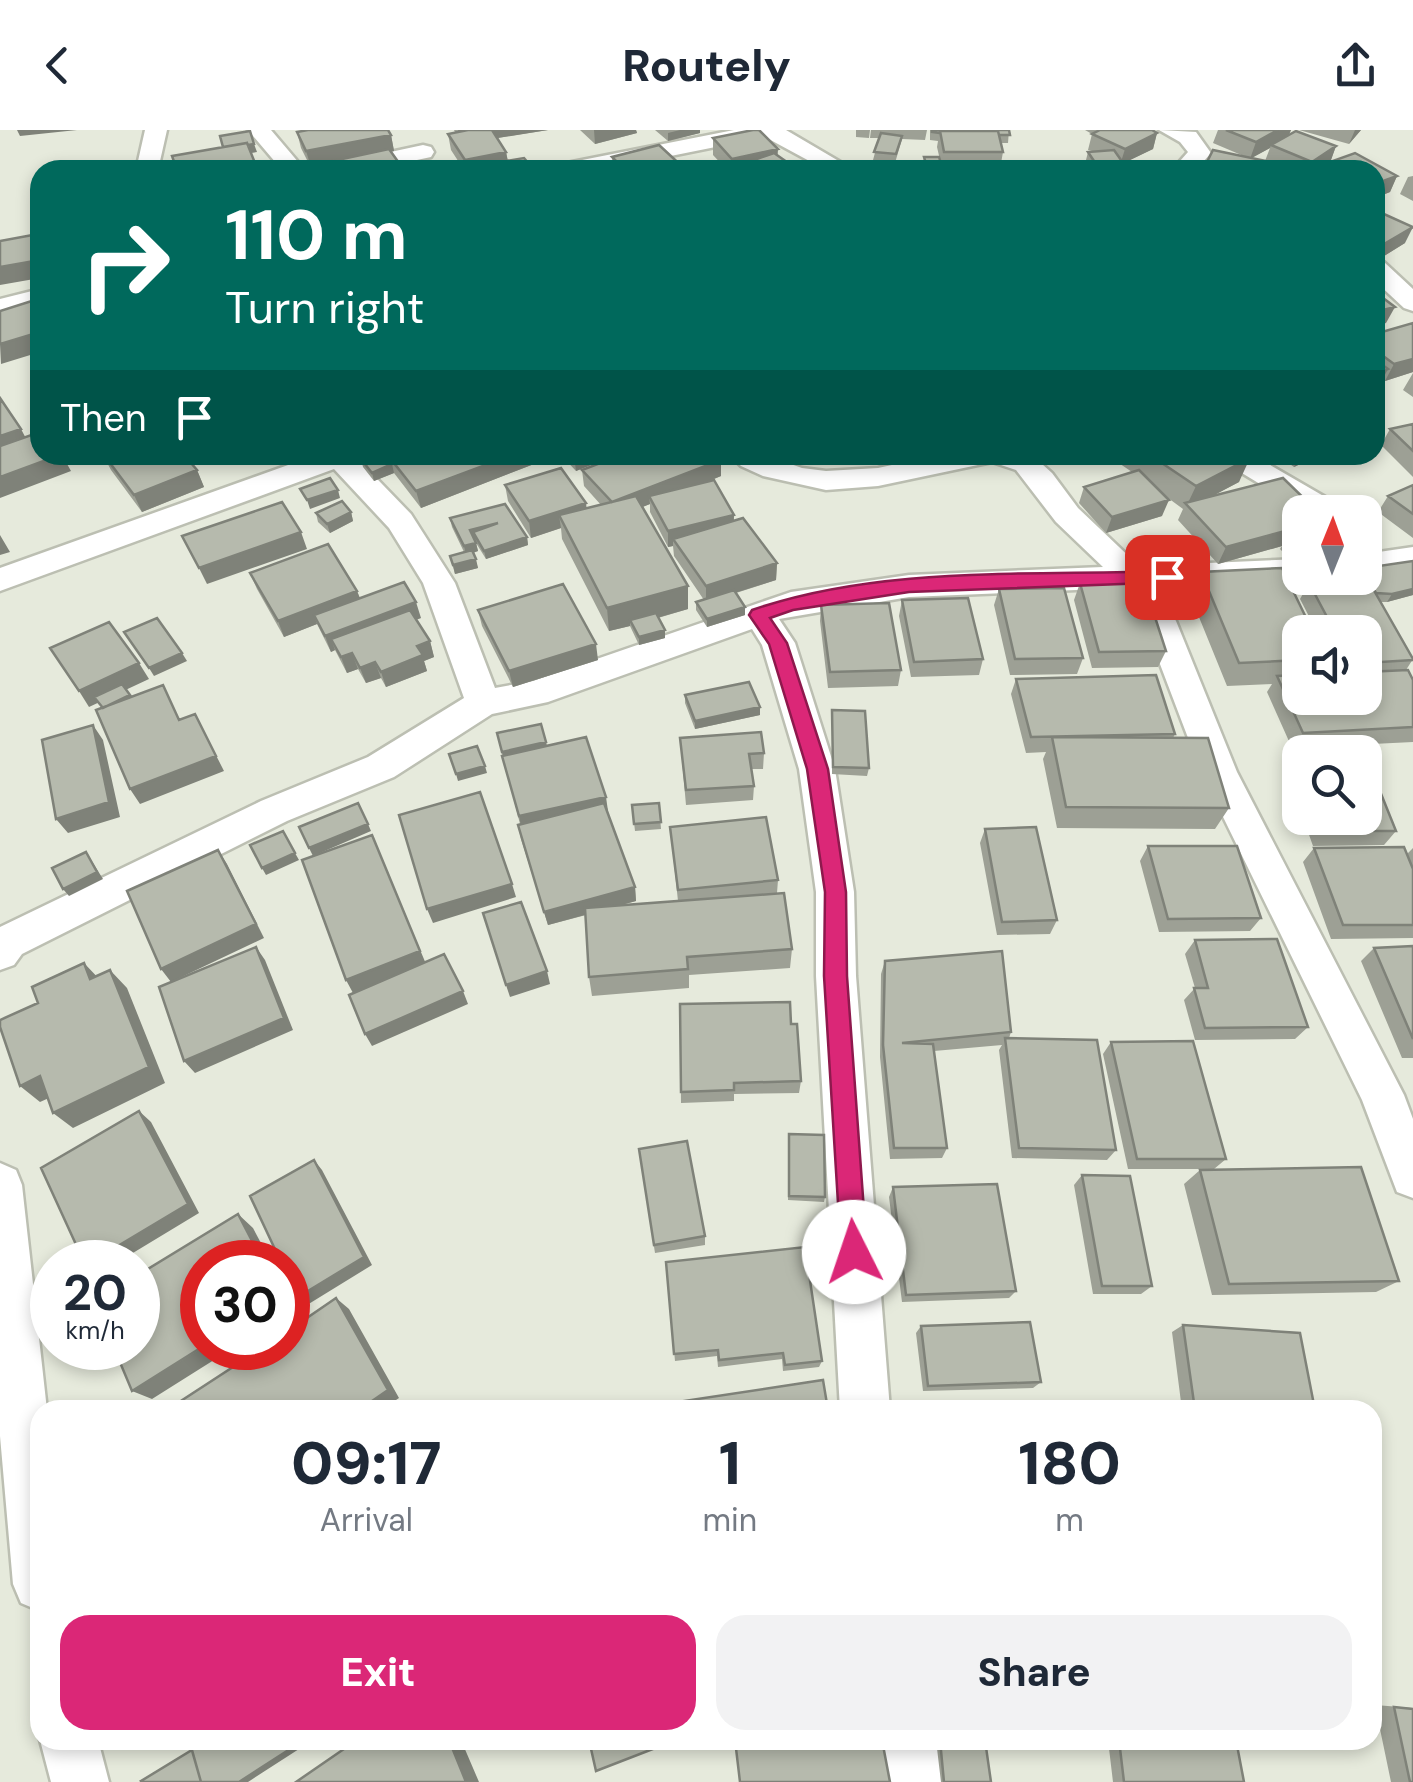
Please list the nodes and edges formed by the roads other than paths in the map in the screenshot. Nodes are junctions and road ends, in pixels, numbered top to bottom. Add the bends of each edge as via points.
1 (156, 130) edge
2 (259, 130) edge
3 (768, 130) edge
4 (1188, 132) edge
5 (426, 151) edge
6 (149, 160) edge
7 (285, 160) edge
8 (384, 160) edge
9 (618, 160) edge
10 (824, 160) edge
11 (1193, 160) edge
12 (1413, 258) edge
13 (1385, 268) edge
14 (1385, 276) edge
15 (30, 300) edge
16 (1413, 303) edge
17 (0, 308) edge
18 (313, 465) edge
19 (347, 465) edge
20 (766, 465) edge
21 (927, 465) edge
22 (1028, 465) edge
23 (1249, 465) edge
24 (1299, 495) edge
25 (1382, 544) edge
26 (1409, 559) edge
27 (1382, 563) edge
28 (1282, 571) edge
29 (1134, 579) junction
30 (0, 580) edge
31 (758, 615) junction
32 (483, 704) junction
33 (0, 954) edge
34 (1413, 1177) edge
35 (0, 1185) edge
36 (864, 1400) edge
37 (17, 1536) edge
38 (30, 1563) edge
39 (72, 1750) edge
40 (912, 1750) edge
41 (80, 1782) edge
42 (917, 1782) edge

1 - 6 street
2 - 7 street
3 - 9 street
3 - 10 street
4 - 11 street via 1200,153
5 - 8 street
12 - 13 street
14 - 16 street
15 - 17 street
18 - 30 street
19 - 32 street via 400,521 439,582
20 - 21 street via 794,478 843,483
22 - 29 street via 1066,515
23 - 24 street
25 - 26 street
26 - 27 street
28 - 29 street
29 - 31 street via 909,586
29 - 34 street via 1160,621 1219,772 1382,1095
31 - 32 street via 536,693
31 - 36 street via 778,643 818,769 836,892
32 - 33 street via 381,767 256,819 8,942
35 - 37 street
37 - 38 street
39 - 41 street
40 - 42 street

